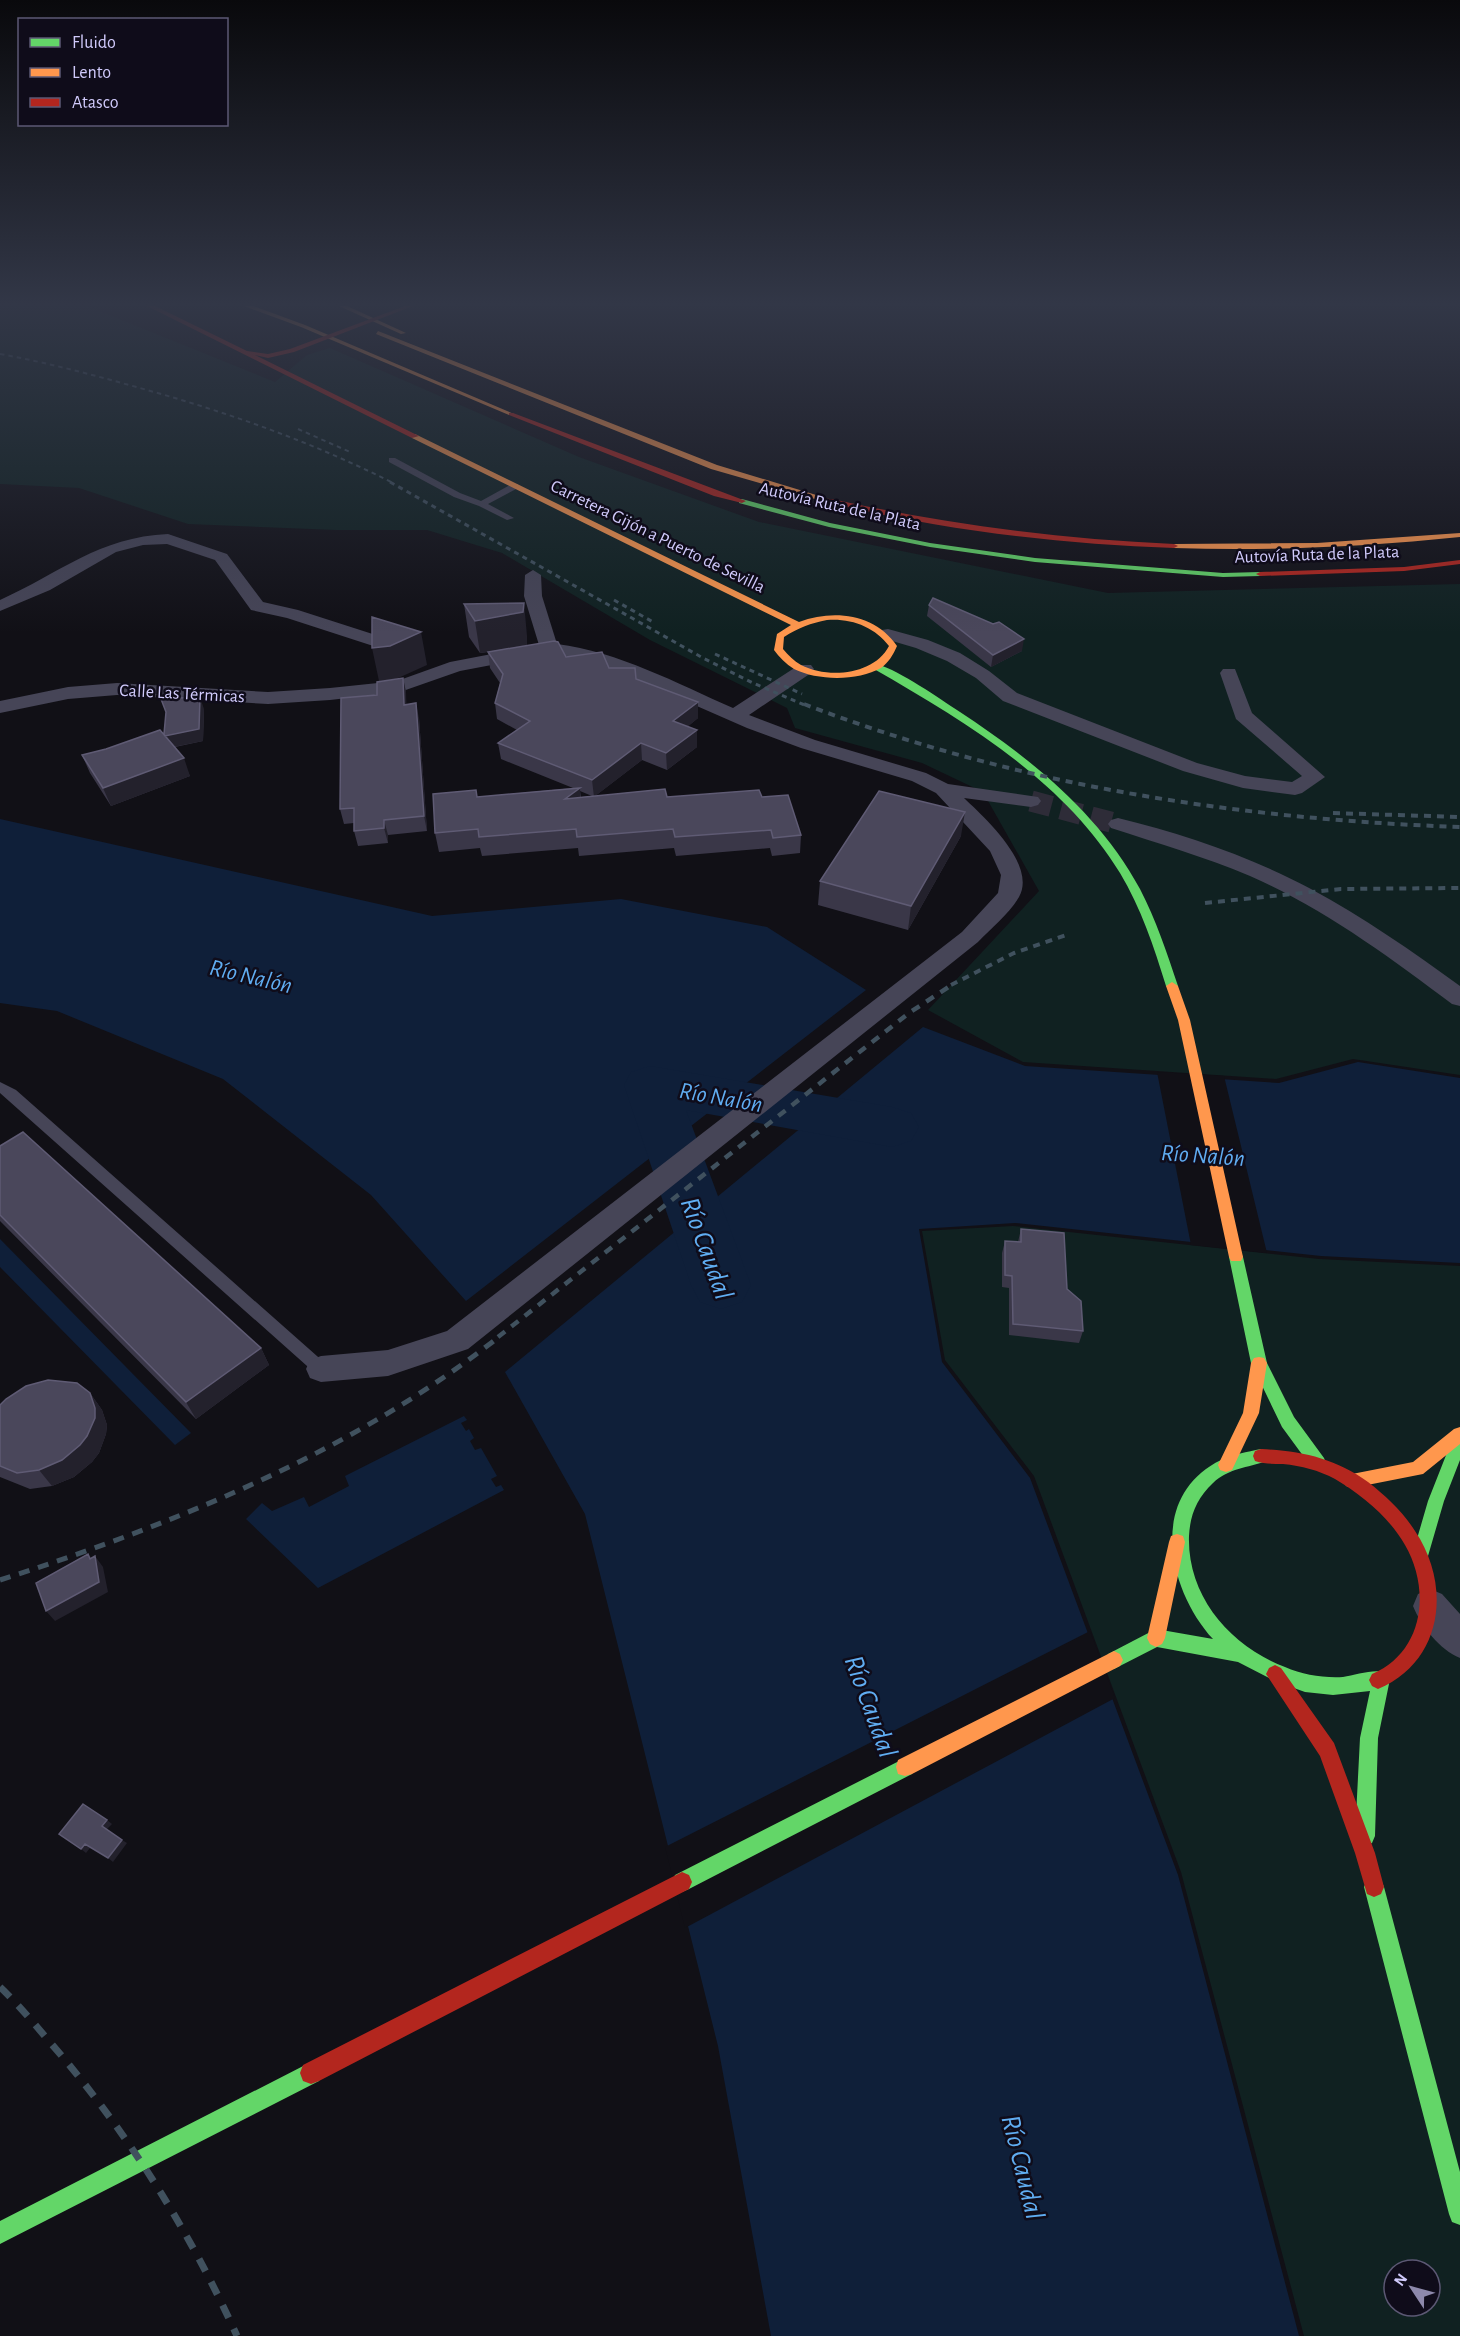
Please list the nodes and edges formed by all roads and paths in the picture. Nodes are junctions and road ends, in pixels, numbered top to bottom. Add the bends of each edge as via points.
1 (371, 415) edge
2 (515, 415) edge
3 (580, 415) edge
4 (392, 460) dead end
5 (515, 486) junction
6 (482, 504) junction
7 (510, 518) dead end
8 (1460, 535) edge
9 (1460, 562) edge
10 (533, 575) dead end
11 (0, 606) edge
12 (796, 624) junction
13 (888, 634) junction
14 (549, 649) junction
15 (456, 666) junction
16 (877, 667) junction
17 (805, 669) junction
18 (1229, 673) dead end
19 (0, 707) edge
20 (734, 716) junction
21 (943, 789) junction
22 (1031, 801) tunnel mouth
23 (1118, 824) tunnel mouth
24 (1460, 998) edge
25 (0, 1087) edge
26 (1259, 1363) junction
27 (321, 1369) joint
28 (1460, 1434) edge
29 (1460, 1440) edge
30 (1318, 1464) junction
31 (1226, 1465) junction
32 (1353, 1481) junction
33 (1177, 1542) junction
34 (1420, 1556) junction
35 (1430, 1606) junction
36 (1156, 1638) junction
37 (1460, 1641) edge
38 (1240, 1653) junction
39 (1275, 1674) junction
40 (1381, 1679) junction
41 (1365, 1853) junction
42 (1460, 2214) edge
43 (0, 2233) edge

1 - 5 main road, Carretera Gijón a Puerto de Sevilla
2 - 9 main road, Autovía Ruta de la Plata via 717,494 840,528 930,545 1035,560 1223,575 1404,569
3 - 8 main road, Autovía Ruta de la Plata via 738,476 940,523 1029,536 1207,549 1390,544
4 - 6 lane
5 - 6 lane
5 - 12 main road, Carretera Gijón a Puerto de Sevilla
6 - 7 lane
10 - 14 street via 533,596
11 - 15 street via 110,549 142,540 168,539 221,557 257,606
12 - 13 main road via 845,618
12 - 17 main road via 780,636 778,650 791,664
13 - 16 main road via 893,646 890,657
13 - 18 street via 960,659 1010,697 1190,767 1243,782 1295,789 1315,777 1243,715
14 - 15 street, Calle Las Térmicas
14 - 20 street, Calle Las Térmicas via 584,652
15 - 19 street, Calle Las Térmicas via 400,686 330,694 230,697 117,688
16 - 17 main road via 849,674
16 - 26 main road via 934,699 1024,760 1073,805 1118,861 1154,929 1184,1020
17 - 20 street
20 - 21 street, Calle Las Térmicas via 808,744 919,777
21 - 22 street
21 - 27 street via 1000,849 1012,875 1009,895 970,937 458,1340 388,1363
23 - 24 street via 1278,880 1330,910
25 - 27 lane
26 - 30 main road via 1288,1422
26 - 31 main road via 1251,1413
28 - 32 main road via 1416,1469
29 - 34 main road
30 - 31 main road via 1261,1456
30 - 32 main road
31 - 33 main road via 1200,1482 1183,1509
32 - 34 main road via 1403,1527
33 - 36 main road
33 - 38 main road via 1181,1571 1194,1600 1214,1628
34 - 35 main road
35 - 37 street
35 - 40 main road via 1424,1636 1407,1662
36 - 38 main road
36 - 43 main road
38 - 39 main road
39 - 40 main road via 1312,1685 1348,1687
39 - 41 main road via 1327,1750
40 - 41 main road via 1369,1738
41 - 42 main road

